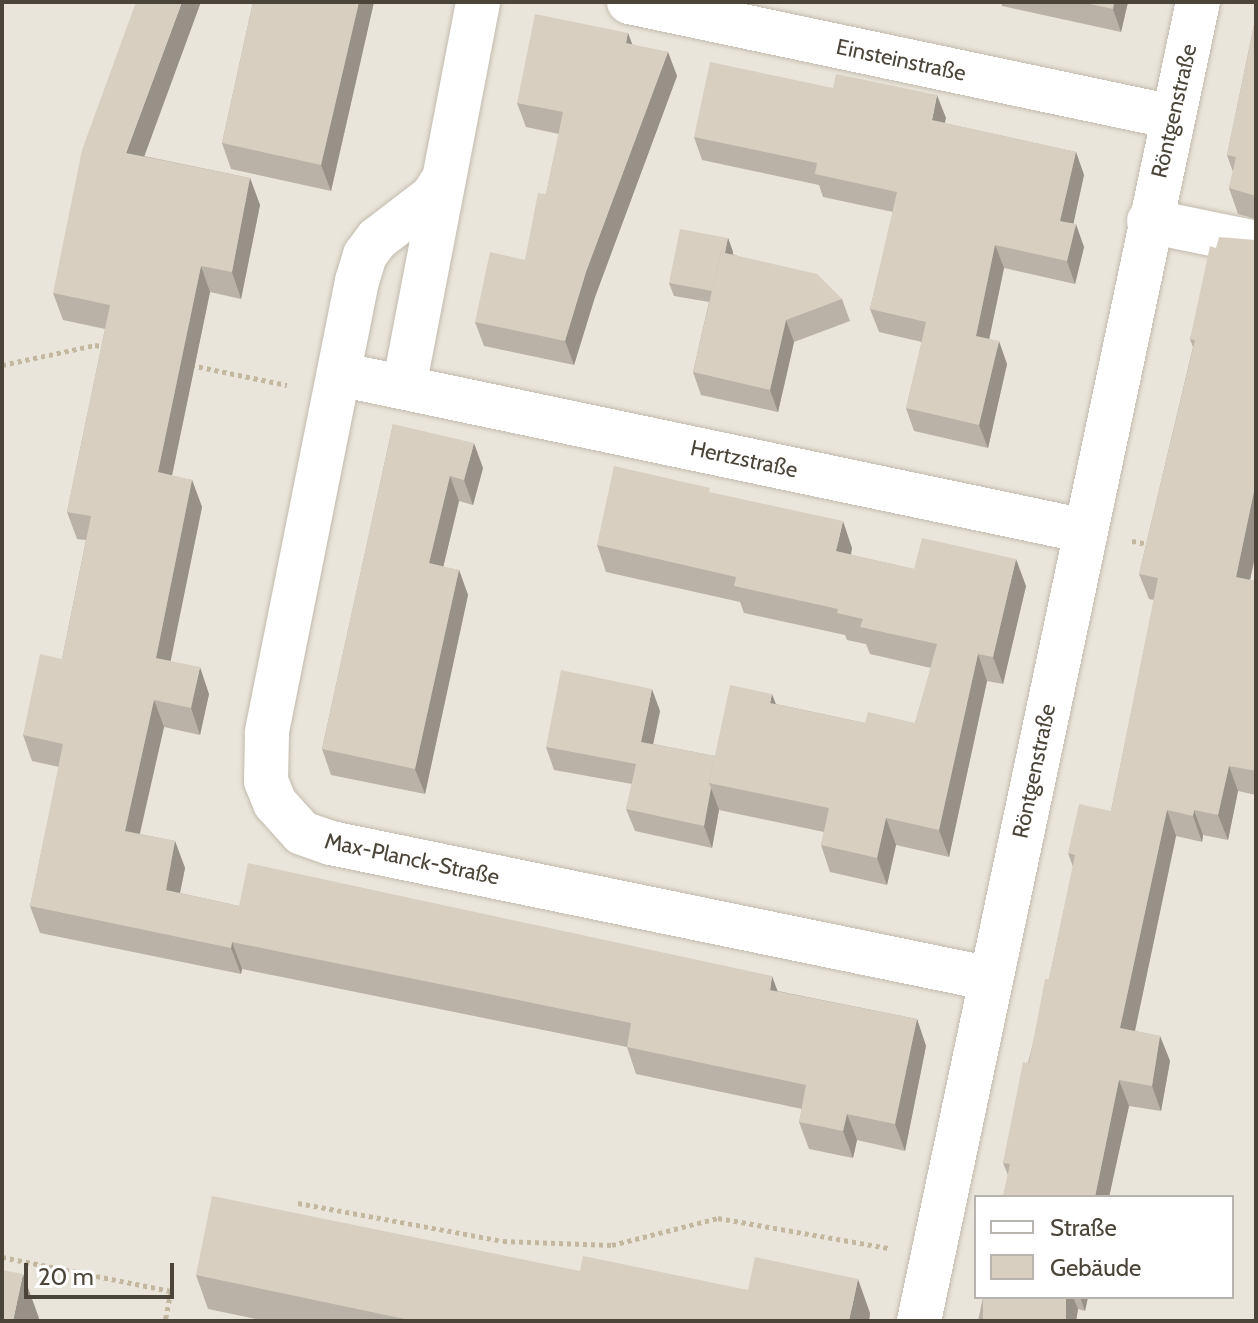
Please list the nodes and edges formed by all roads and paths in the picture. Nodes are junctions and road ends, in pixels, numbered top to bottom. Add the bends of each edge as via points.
1 (478, 2) edge
2 (629, 2) edge
3 (1198, 2) edge
4 (1173, 117) junction
5 (441, 183) junction
6 (1149, 221) junction
7 (1256, 243) edge
8 (110, 348) edge
9 (184, 364) edge
10 (2, 365) edge
11 (337, 385) junction
12 (404, 387) junction
13 (1085, 531) junction
14 (1157, 546) edge
15 (991, 979) junction
16 (298, 1203) dead end
17 (2, 1257) edge
18 (932, 1257) junction
19 (165, 1321) edge
20 (919, 1321) edge

1 - 5 street
2 - 4 street, Einsteinstraße
3 - 4 street, Röntgenstraße
4 - 6 street, Röntgenstraße
5 - 11 street, Max-Planck-Straße via 420,206 386,229 365,255
5 - 12 street
6 - 7 street
6 - 13 street, Röntgenstraße
8 - 10 path via 95,345
9 - 11 path
11 - 12 street
11 - 15 street, Max-Planck-Straße via 267,733 266,781 285,817 302,833
12 - 13 street, Hertzstraße
13 - 14 path
13 - 15 street, Röntgenstraße
15 - 18 street, Röntgenstraße
16 - 18 path via 503,1241 612,1245 718,1218
17 - 19 path via 171,1291
18 - 20 street, Röntgenstraße

